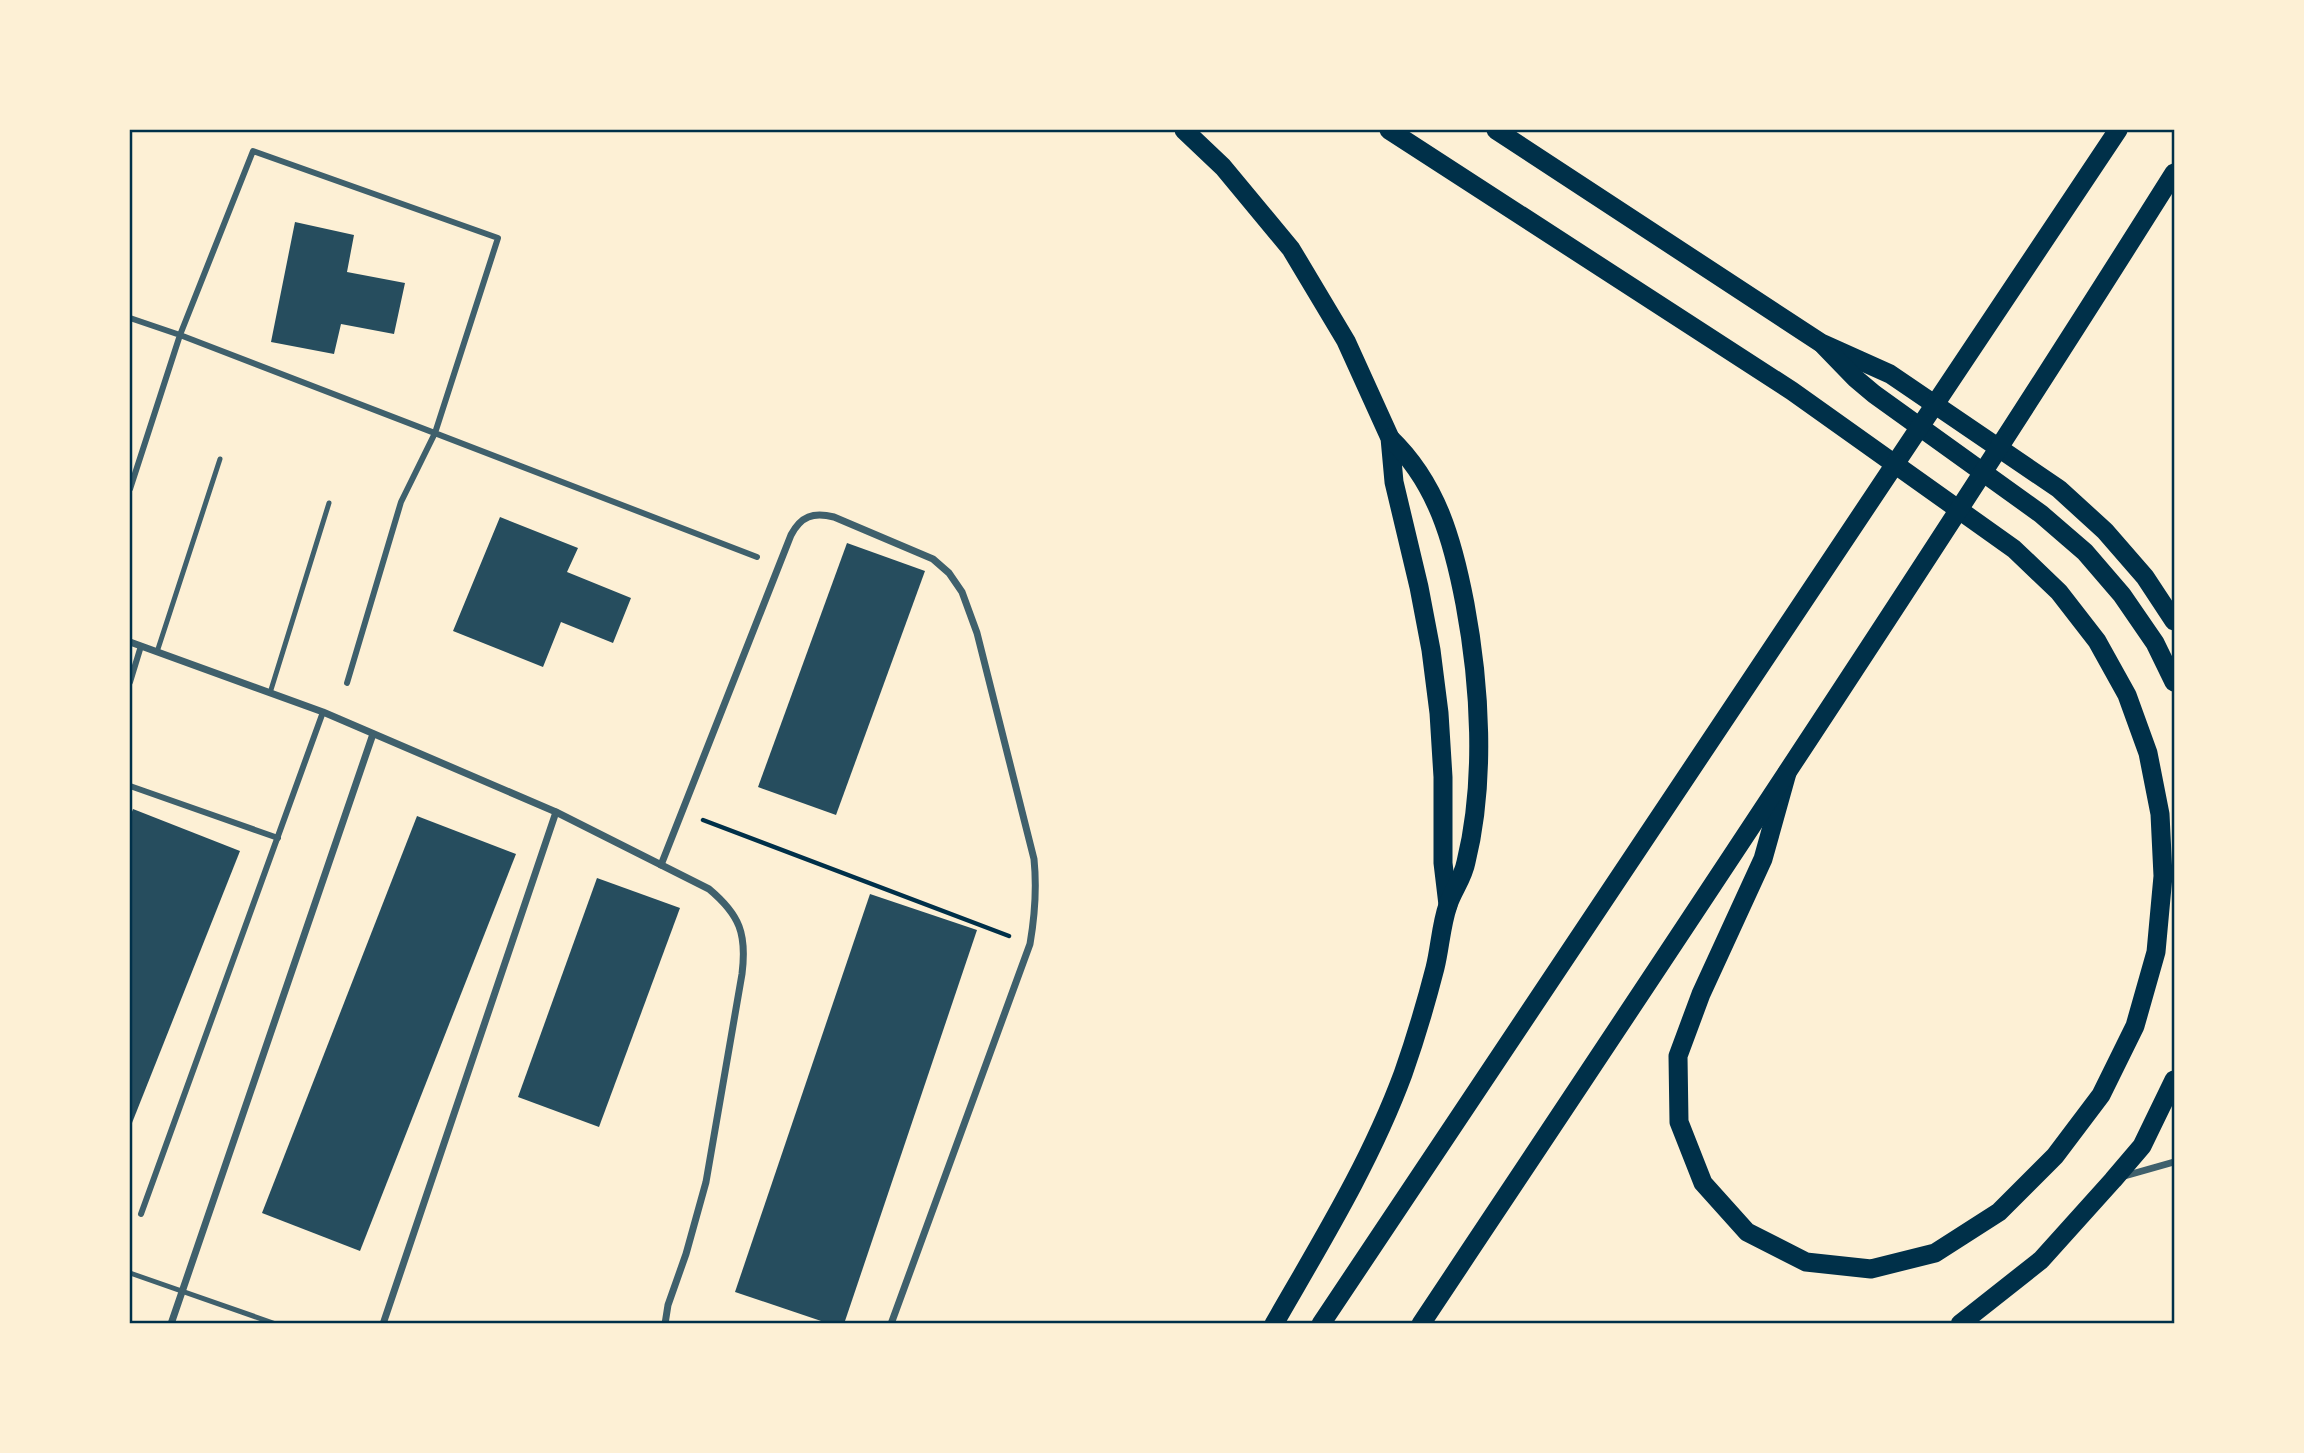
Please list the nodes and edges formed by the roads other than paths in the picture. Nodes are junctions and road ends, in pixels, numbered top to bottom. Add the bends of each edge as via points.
1 (1184, 130) edge
2 (1389, 130) edge
3 (1496, 130) edge
4 (2118, 130) edge
5 (2175, 173) edge
6 (130, 318) edge
7 (180, 335) junction
8 (1821, 343) junction
9 (435, 433) junction
10 (1390, 438) junction
11 (220, 459) dead end
12 (130, 489) edge
13 (329, 503) dead end
14 (757, 557) dead end
15 (2175, 621) edge
16 (130, 642) edge
17 (141, 646) junction
18 (158, 652) junction
19 (130, 682) edge
20 (2175, 682) edge
21 (347, 683) dead end
22 (270, 693) junction
23 (323, 712) junction
24 (373, 734) junction
25 (1787, 773) junction
26 (130, 786) edge
27 (556, 812) junction
28 (278, 838) junction
29 (661, 865) junction
30 (1448, 905) junction
31 (2175, 1080) edge
32 (2175, 1162) edge
33 (2113, 1180) junction
34 (141, 1214) dead end
35 (130, 1273) edge
36 (182, 1291) junction
37 (171, 1324) edge
38 (276, 1324) edge
39 (383, 1324) edge
40 (665, 1324) edge
41 (891, 1324) edge
42 (1274, 1324) edge
43 (1321, 1324) edge
44 (1421, 1324) edge
45 (1960, 1324) edge

1 - 10 highway via 1223,167 1291,249 1346,341
2 - 25 highway via 1792,391 2014,549 2059,592 2097,641 2127,695 2148,753 2160,814 2164,876 2156,952 2135,1026 2101,1095 2055,1156 1999,1212 1935,1253 1871,1269 1806,1262 1747,1232 1703,1183 1679,1122 1678,1056 1700,994 1763,859
3 - 8 highway
4 - 43 highway
5 - 25 highway
6 - 7 street
7 - 9 street
7 - 9 street via 253,152 498,238
7 - 12 street
8 - 15 highway via 1890,374 2059,489 2105,531
8 - 20 highway via 1855,379 2041,514 2085,552 2122,595
9 - 14 street
9 - 21 street via 401,502
10 - 30 highway via 1394,482 1419,587 1439,713
10 - 30 highway via 1420,472 1441,514 1460,578 1472,643 1478,775 1466,863
11 - 18 lane
13 - 22 lane
16 - 17 street
17 - 18 street
17 - 19 street
18 - 22 street
22 - 23 street
23 - 24 street
23 - 28 street
24 - 27 street
24 - 36 street
25 - 44 highway
26 - 28 street
27 - 29 street
27 - 39 street
28 - 34 street
29 - 40 street via 709,889 727,905 740,926 745,949 705,1182
29 - 41 street via 797,523 808,516 834,517 933,559 949,573 962,592 977,633 1034,859 1037,888 1030,944
30 - 42 highway via 1435,968 1403,1074 1359,1176
31 - 33 highway via 2142,1146
32 - 33 street
33 - 45 highway via 2041,1260
35 - 36 lane
36 - 37 street
36 - 38 lane

